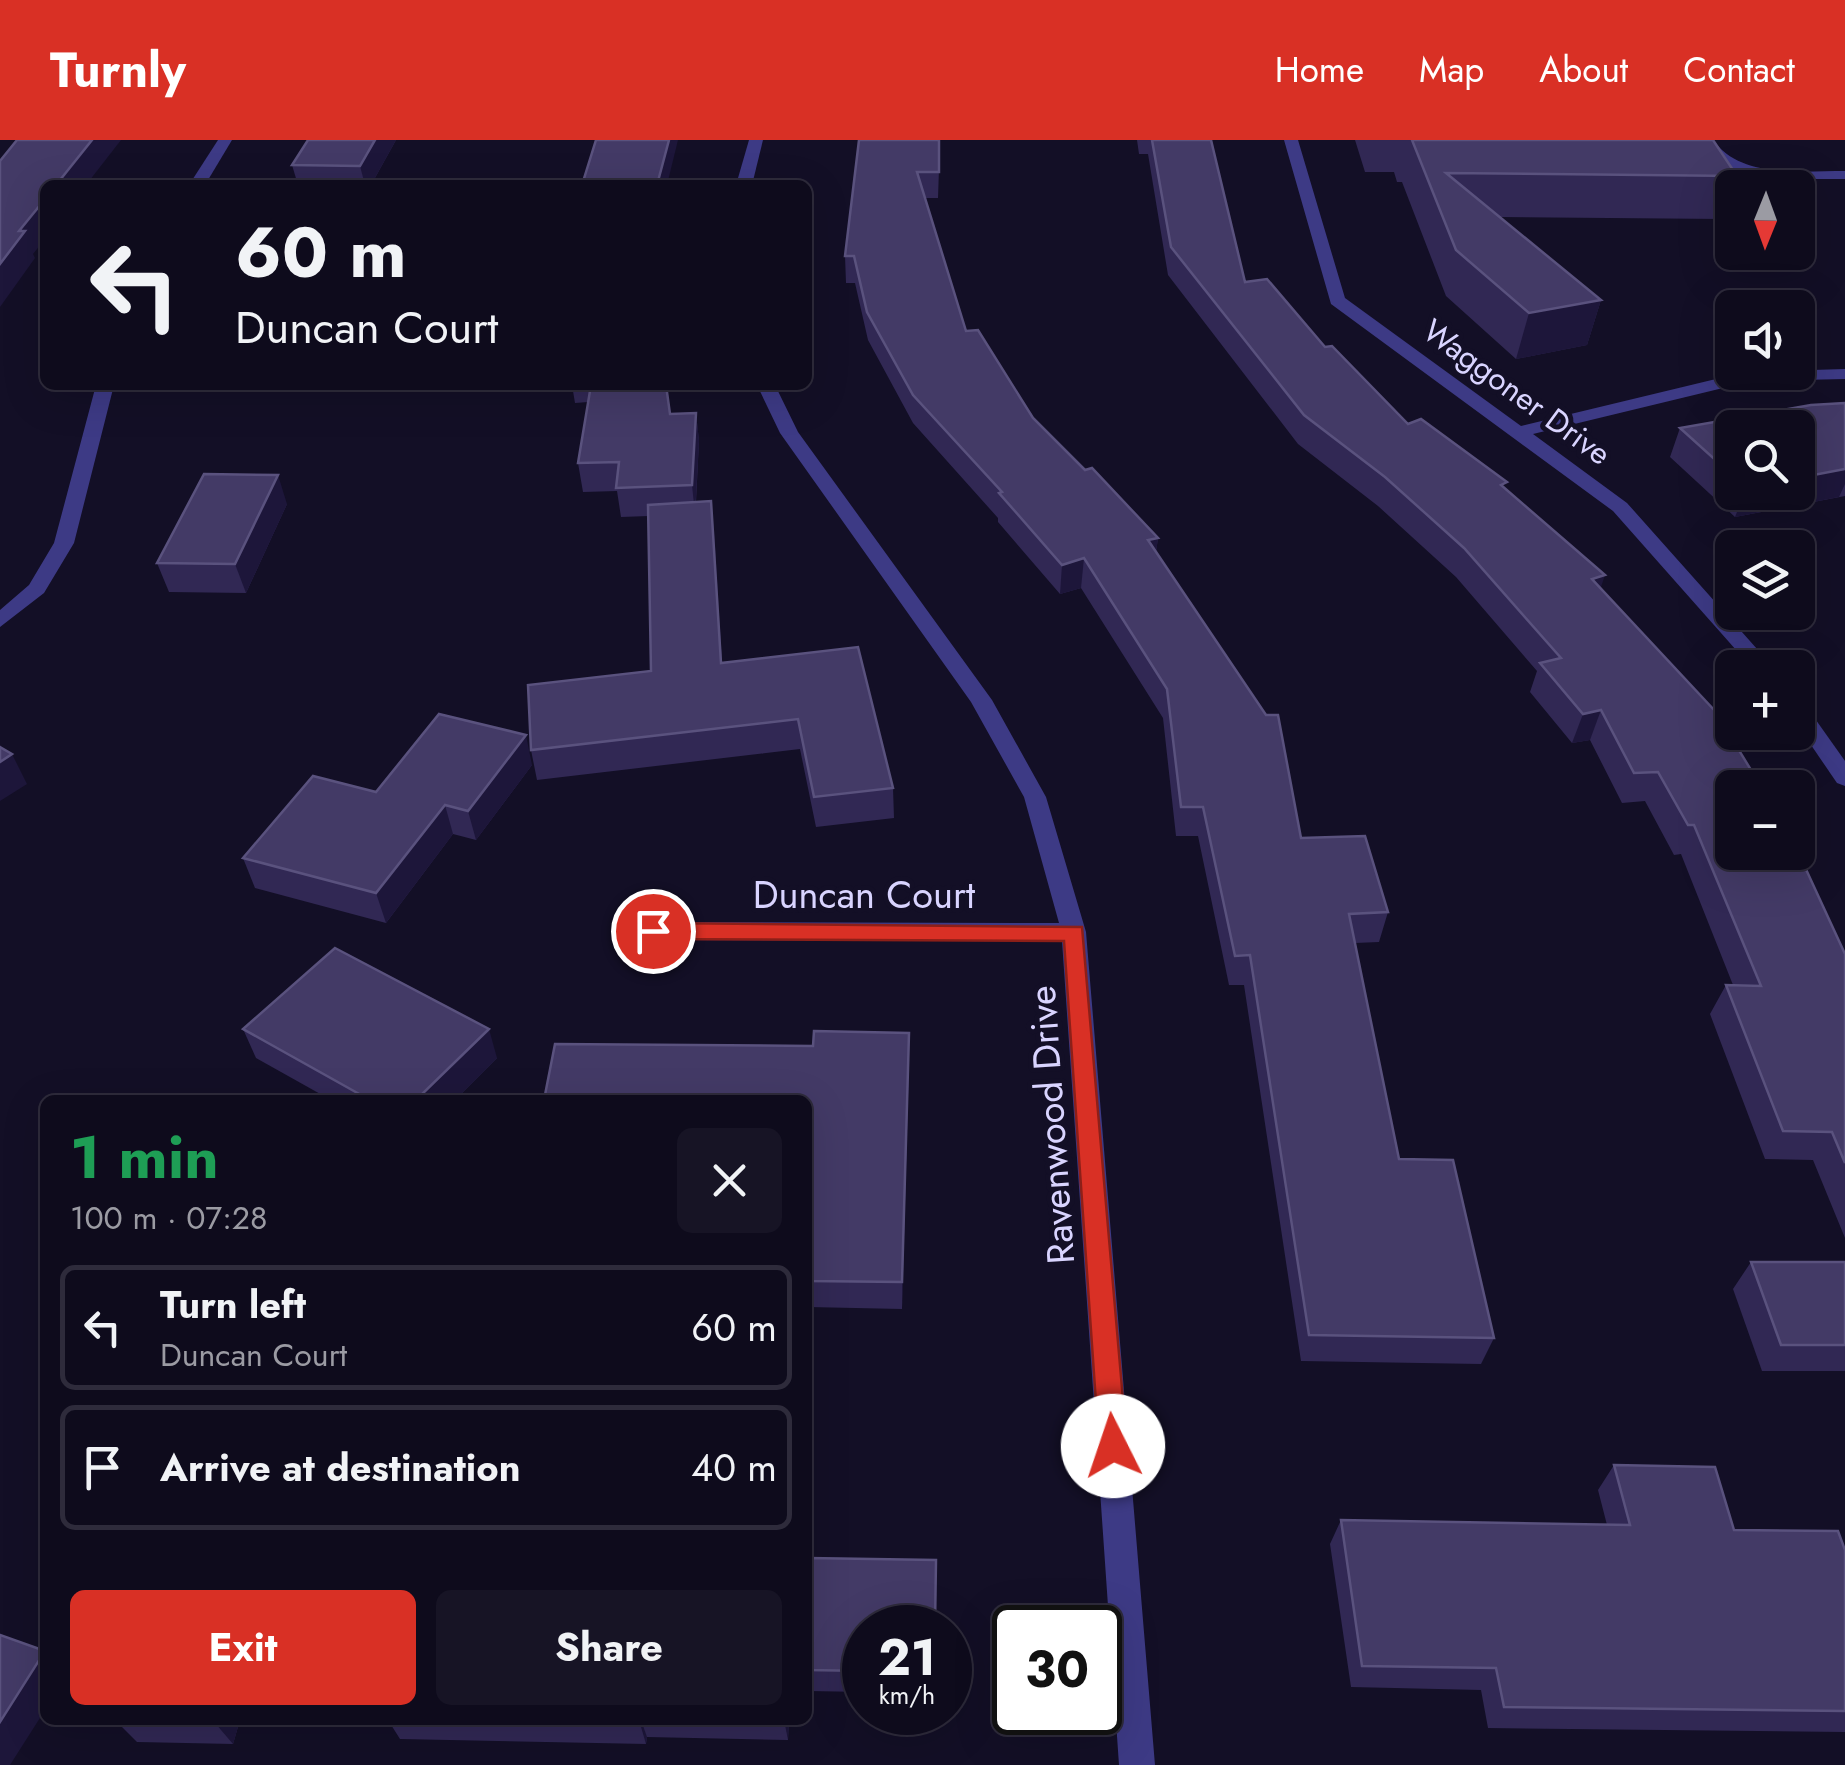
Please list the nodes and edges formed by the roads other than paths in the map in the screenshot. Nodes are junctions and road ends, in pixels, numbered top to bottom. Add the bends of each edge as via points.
1 (225, 140) edge
2 (756, 140) edge
3 (1292, 140) edge
4 (1706, 140) edge
5 (1845, 175) edge
6 (200, 180) edge
7 (745, 180) edge
8 (1845, 374) edge
9 (105, 390) edge
10 (768, 390) edge
11 (1516, 433) junction
12 (0, 620) edge
13 (1748, 650) edge
14 (1815, 735) edge
15 (1845, 778) edge
16 (653, 931) dead end
17 (1074, 932) junction
18 (1138, 1765) edge

1 - 6 street
2 - 7 street
3 - 11 street, Waggoner Drive via 1337,300
4 - 5 street via 1721,161 1774,174
8 - 11 street via 1752,376
9 - 12 street via 64,543 37,589
10 - 17 street, Ravenwood Drive via 789,433 981,700 1035,797
11 - 13 street, Waggoner Drive via 1620,507
14 - 15 street
16 - 17 street, Duncan Court
17 - 18 street, Ravenwood Drive

